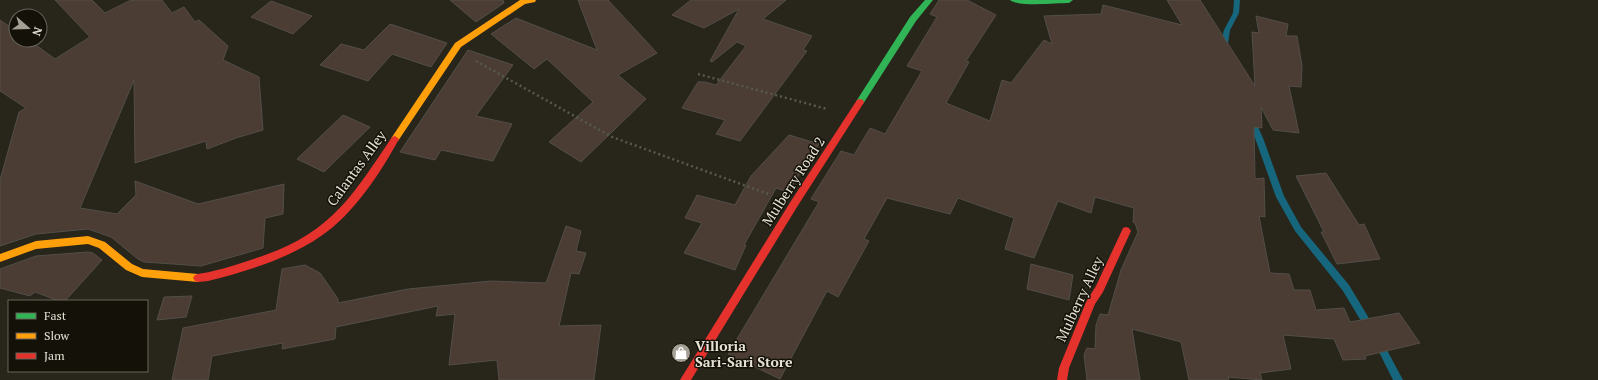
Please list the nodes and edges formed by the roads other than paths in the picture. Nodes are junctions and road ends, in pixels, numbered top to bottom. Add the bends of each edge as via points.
1 (532, 0) edge
2 (929, 0) edge
3 (1014, 0) edge
4 (1069, 0) edge
5 (1126, 231) dead end
6 (0, 258) edge
7 (684, 380) edge
8 (1062, 380) edge

1 - 6 street, Calantas Alley via 523,2 458,45 360,191 341,214 313,236 284,253 201,278 142,273 129,267 102,245 88,240 36,244
2 - 7 street, Mulberry Road 2 via 913,19
3 - 4 street
5 - 8 street, Mulberry Alley via 1100,289 1091,302 1064,368

